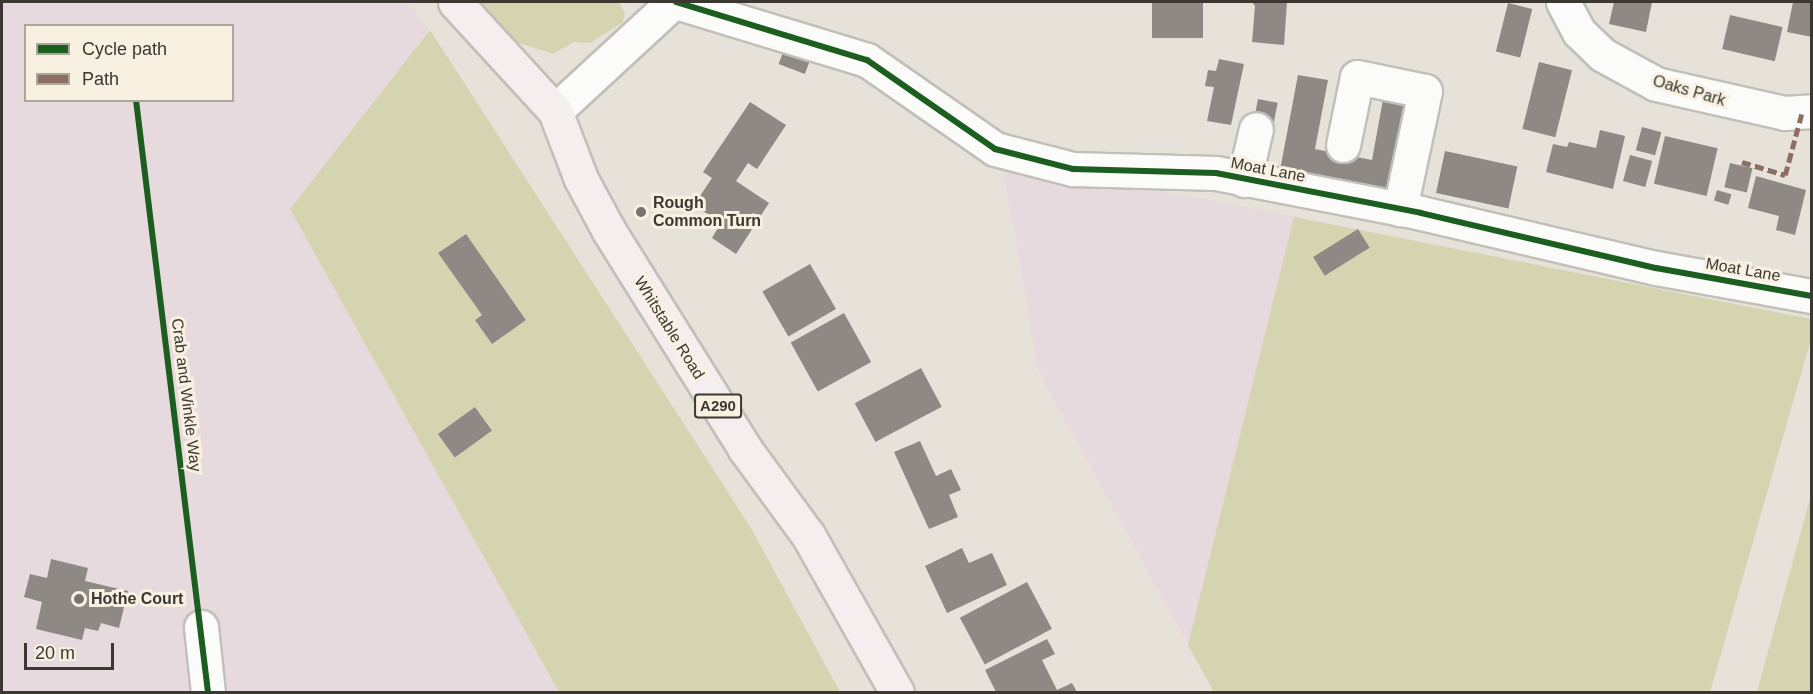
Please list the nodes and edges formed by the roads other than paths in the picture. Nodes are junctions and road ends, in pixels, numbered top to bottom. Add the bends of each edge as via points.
1 (455, 2) edge
2 (675, 2) edge
3 (1563, 2) edge
4 (555, 111) junction
5 (1812, 111) edge
6 (1256, 129) dead end
7 (1343, 145) dead end
8 (1245, 180) junction
9 (1400, 209) junction
10 (1812, 296) edge
11 (201, 627) dead end
12 (208, 693) edge
13 (897, 693) edge

1 - 4 main road, Whitstable Road / A290
2 - 4 street
2 - 8 street, Moat Lane via 867,60 994,149 1073,169 1215,173
3 - 5 street, Oaks Park via 1579,32 1603,55 1656,84 1785,113
4 - 13 main road, Whitstable Road / A290 via 581,179 609,231 745,449 808,535
6 - 8 street
7 - 9 street via 1357,77 1425,91
8 - 9 street, Moat Lane
9 - 10 street, Moat Lane via 1656,268
11 - 12 street

